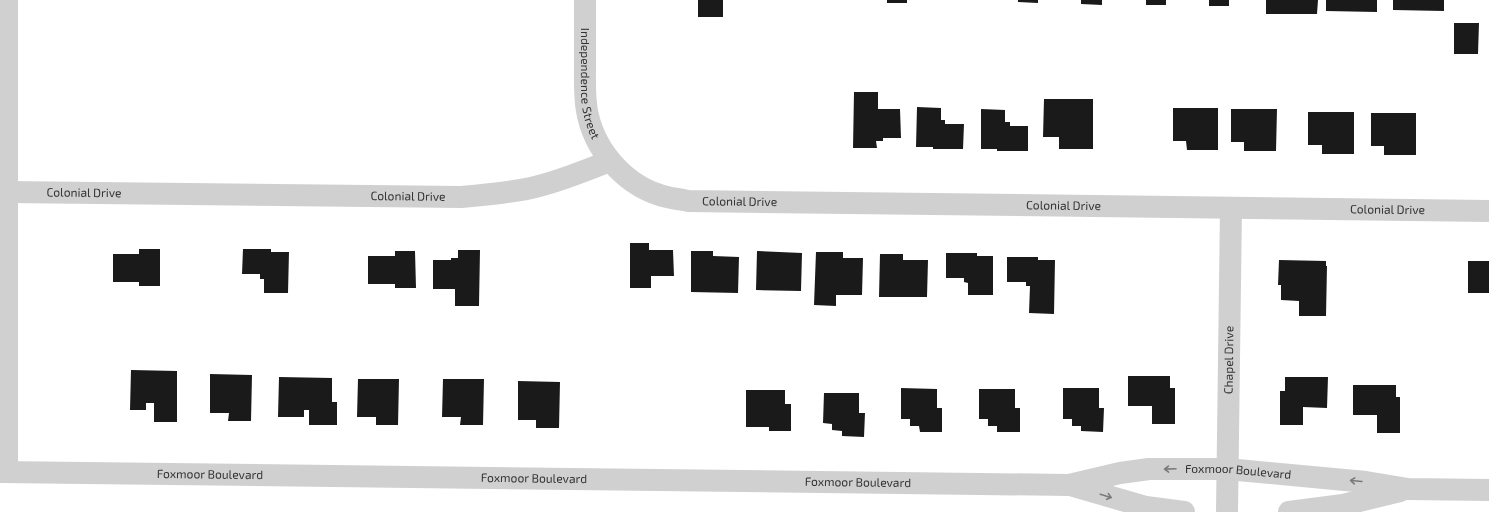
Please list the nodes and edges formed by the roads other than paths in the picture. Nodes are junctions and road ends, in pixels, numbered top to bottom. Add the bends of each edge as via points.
1 (6, 0) edge
2 (585, 0) edge
3 (610, 161) junction
4 (6, 192) junction
5 (1231, 208) junction
6 (1489, 211) edge
7 (1227, 469) junction
8 (3, 472) edge
9 (1069, 485) junction
10 (1408, 489) junction
11 (1489, 490) edge
12 (1184, 512) edge
13 (1227, 512) edge
14 (1289, 512) edge

1 - 4 street
2 - 3 street, Independence Street via 586,104 592,132
3 - 4 street, Colonial Drive via 572,176 532,187 461,197
3 - 5 street, Colonial Drive via 645,189 666,197 688,200
4 - 8 street
5 - 6 street, Colonial Drive
5 - 7 street, Chapel Drive
7 -> 9 street, Foxmoor Boulevard via 1149,469
10 -> 7 street, Foxmoor Boulevard via 1366,482
7 - 13 street, Chapel Drive
8 - 9 street, Foxmoor Boulevard
9 -> 12 street, Foxmoor Boulevard via 1146,507
10 - 11 street, Foxmoor Boulevard
10 - 14 street, Foxmoor Boulevard via 1343,506

